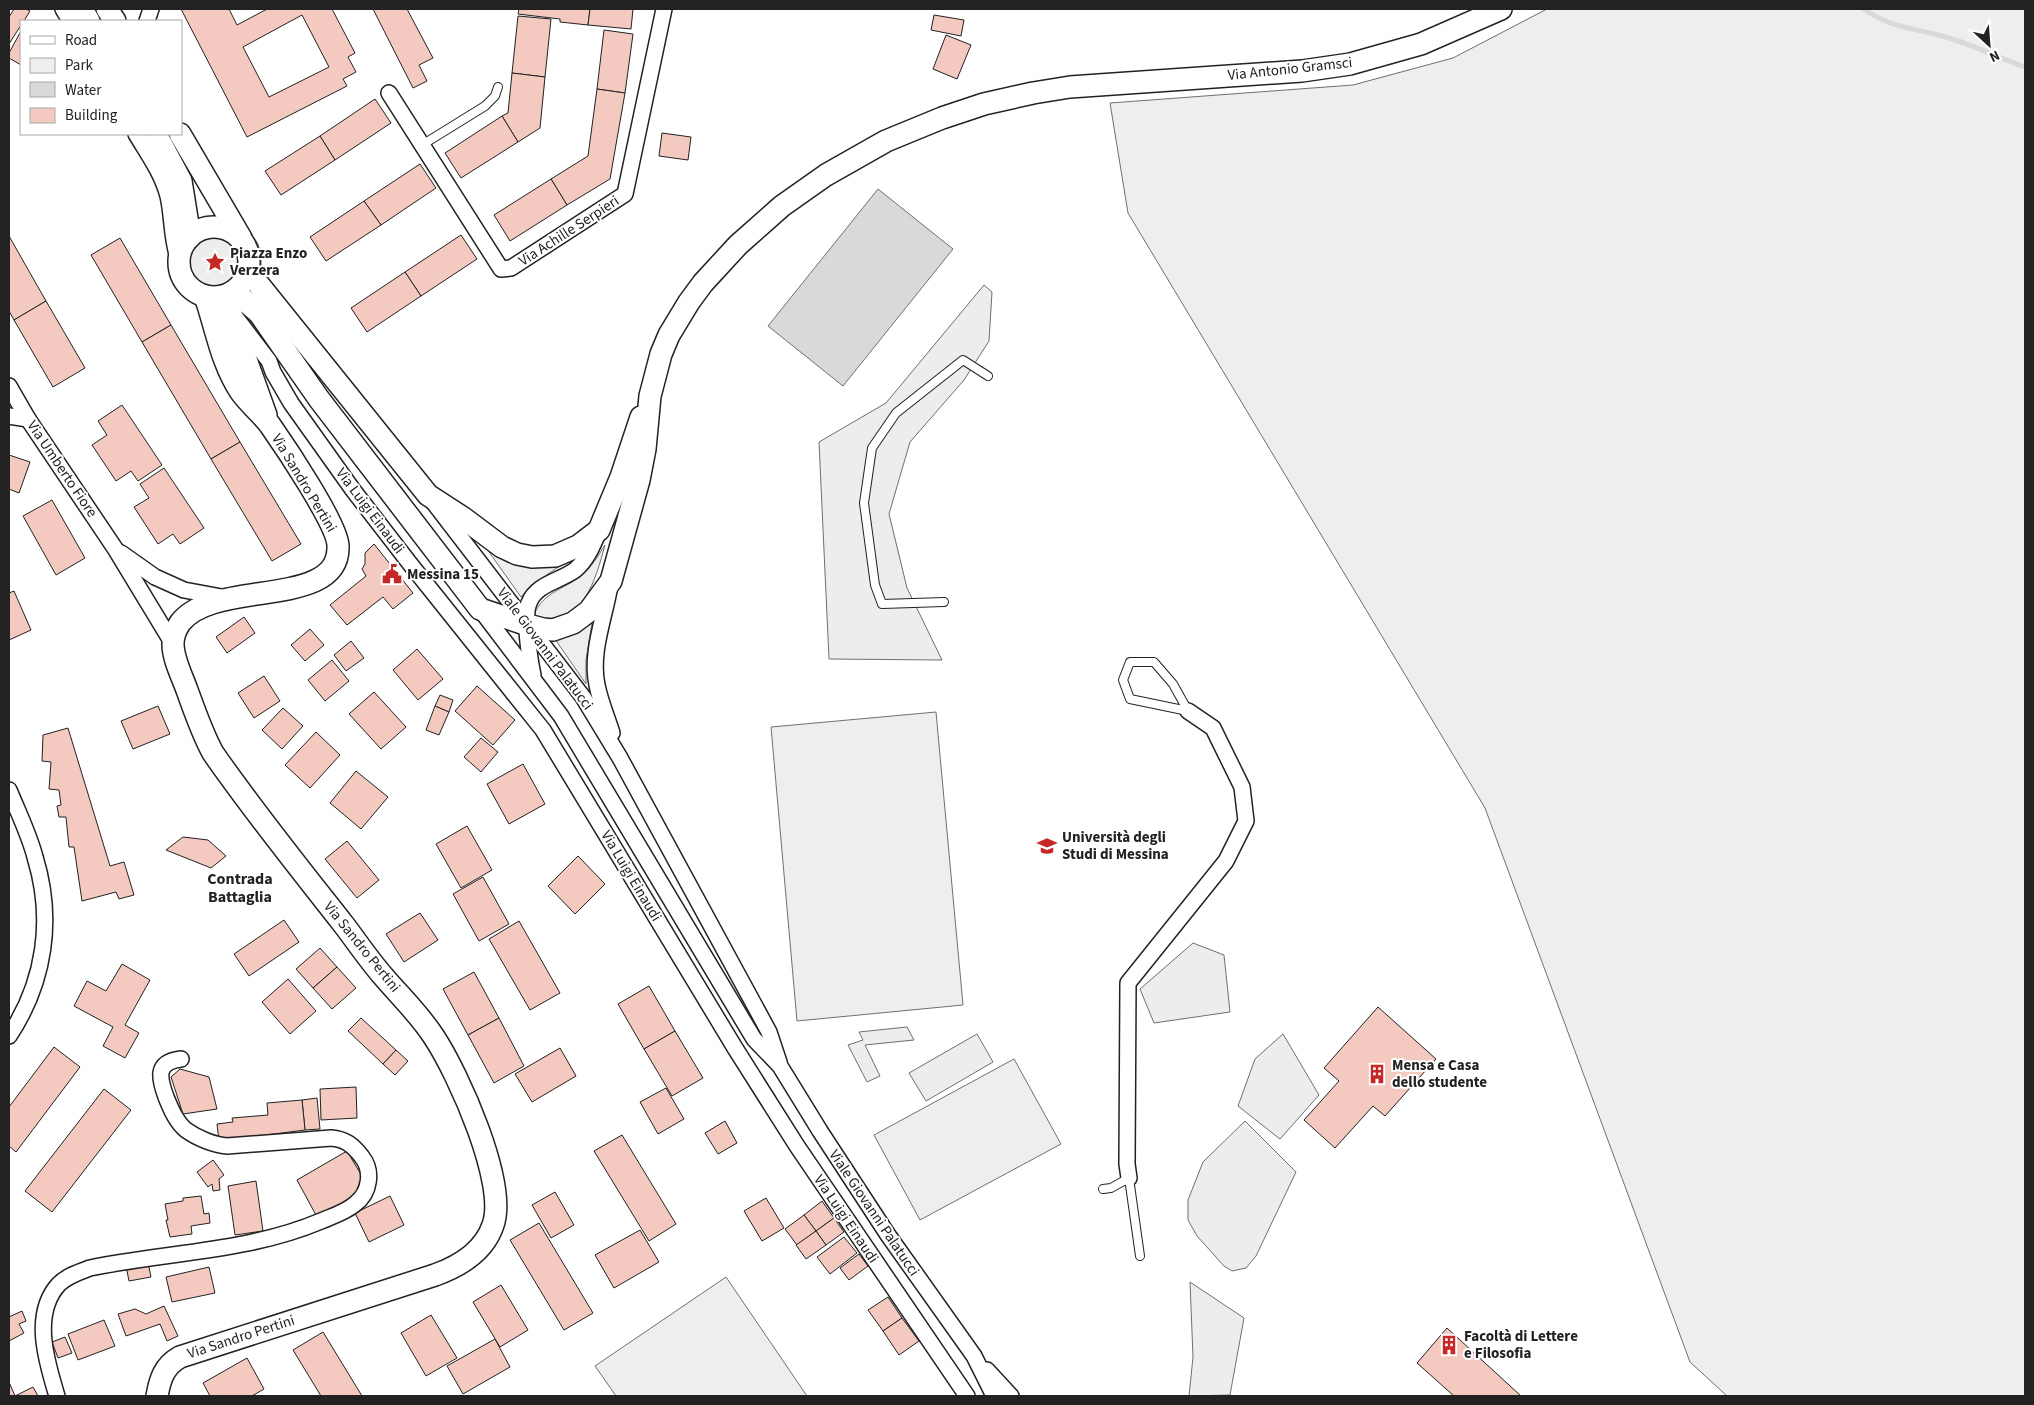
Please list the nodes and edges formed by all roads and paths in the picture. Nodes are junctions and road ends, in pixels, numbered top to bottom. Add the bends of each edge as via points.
1 (63, 9) edge
2 (82, 9) edge
3 (107, 9) edge
4 (664, 9) edge
5 (1500, 9) edge
6 (69, 20) edge
7 (88, 20) edge
8 (114, 20) edge
9 (498, 87) dead end
10 (389, 93) dead end
11 (137, 135) edge
12 (157, 135) edge
13 (181, 135) edge
14 (422, 145) junction
15 (190, 237) junction
16 (242, 241) junction
17 (179, 261) junction
18 (248, 271) junction
19 (226, 303) junction
20 (247, 359) junction
21 (272, 372) junction
22 (988, 376) dead end
23 (9, 386) edge
24 (650, 396) junction
25 (9, 416) edge
26 (28, 419) junction
27 (269, 425) junction
28 (428, 496) junction
29 (599, 530) junction
30 (116, 550) junction
31 (611, 582) junction
32 (229, 598) junction
33 (944, 602) dead end
34 (480, 609) junction
35 (528, 625) junction
36 (173, 644) junction
37 (534, 680) junction
38 (1188, 711) junction
39 (620, 758) junction
40 (11, 803) edge
41 (9, 1036) edge
42 (180, 1059) dead end
43 (780, 1066) junction
44 (1129, 1178) junction
45 (1103, 1189) dead end
46 (1140, 1256) dead end
47 (974, 1356) junction
48 (57, 1396) edge
49 (157, 1396) edge
50 (967, 1396) edge
51 (994, 1396) edge
52 (1011, 1396) edge

1 - 6 street
2 - 7 main road
3 - 8 main road
4 - 14 street, Via Achille Serpieri via 625,194 511,268 501,268
5 - 24 main road, Via Antonio Gramsci via 1421,44 1350,64 1302,71 1033,93 962,111 886,141 826,175 782,206 703,283 663,348
9 - 14 lane via 495,96 485,106
10 - 14 street, Via Achille Serpieri
11 - 17 street via 165,186 173,244
12 - 15 main road via 181,181
13 - 16 main road
15 - 16 main road via 211,227 222,228
15 - 17 main road via 184,244
16 - 18 main road via 250,260
17 - 19 main road via 188,287
18 - 19 main road
18 - 28 main road, Viale Giovanni Palatucci
19 - 20 main road
19 - 21 street, Via Luigi Einaudi via 269,361
19 - 27 main road via 215,335 232,376 249,403
19 - 34 main road, Viale Giovanni Palatucci via 259,313 319,399
20 - 21 street
20 - 27 main road
21 - 50 street, Via Luigi Einaudi via 354,490 544,730 797,1146
22 - 33 lane via 963,360 896,413 872,448 864,504 875,585 882,604
23 - 26 street, Via Umberto Fiore
24 - 29 main road
24 - 31 main road via 646,449
25 - 26 street
26 - 30 street, Via Umberto Fiore
27 - 32 main road, Via Sandro Pertini via 331,524 337,539 337,555 326,575 310,584
28 - 29 main road via 502,547 532,557 555,556 578,546
28 - 35 street, Viale Giovanni Palatucci
29 - 35 street via 581,564 532,598 527,611
30 - 32 street, Via Umberto Fiore via 155,577 184,590
30 - 36 street, Via Umberto Fiore
31 - 35 main road via 589,611 573,623 553,630
31 - 39 street via 595,671 596,685
32 - 36 main road, Via Sandro Pertini via 209,602 191,612 178,626
34 - 35 main road
34 - 37 street, Viale Giovanni Palatucci
35 - 37 street via 528,653
35 - 39 street, Viale Giovanni Palatucci via 583,697
36 - 49 main road, Via Sandro Pertini via 202,732 213,753 359,946 433,1035 447,1058 485,1153 495,1188 496,1209 493,1225 484,1242 471,1257 456,1267 180,1357 167,1365
37 - 43 street, Viale Giovanni Palatucci via 561,716 754,1039
38 - 38 lane via 1173,684 1154,662 1130,662 1123,680 1130,699
38 - 44 street via 1213,728 1242,786 1246,821 1226,861 1128,983
39 - 43 street, Viale Giovanni Palatucci via 769,1032
40 - 41 street via 39,871 44,900 45,945 38,977
42 - 48 street via 165,1064 160,1082 172,1112 187,1131 227,1146 342,1138 364,1160 368,1184 364,1195 349,1208 313,1225 276,1237 90,1268 72,1275 59,1284 46,1308 43,1329 48,1368
43 - 47 street, Viale Giovanni Palatucci via 888,1235
44 - 45 lane
44 - 46 lane
47 - 51 street
47 - 52 street

